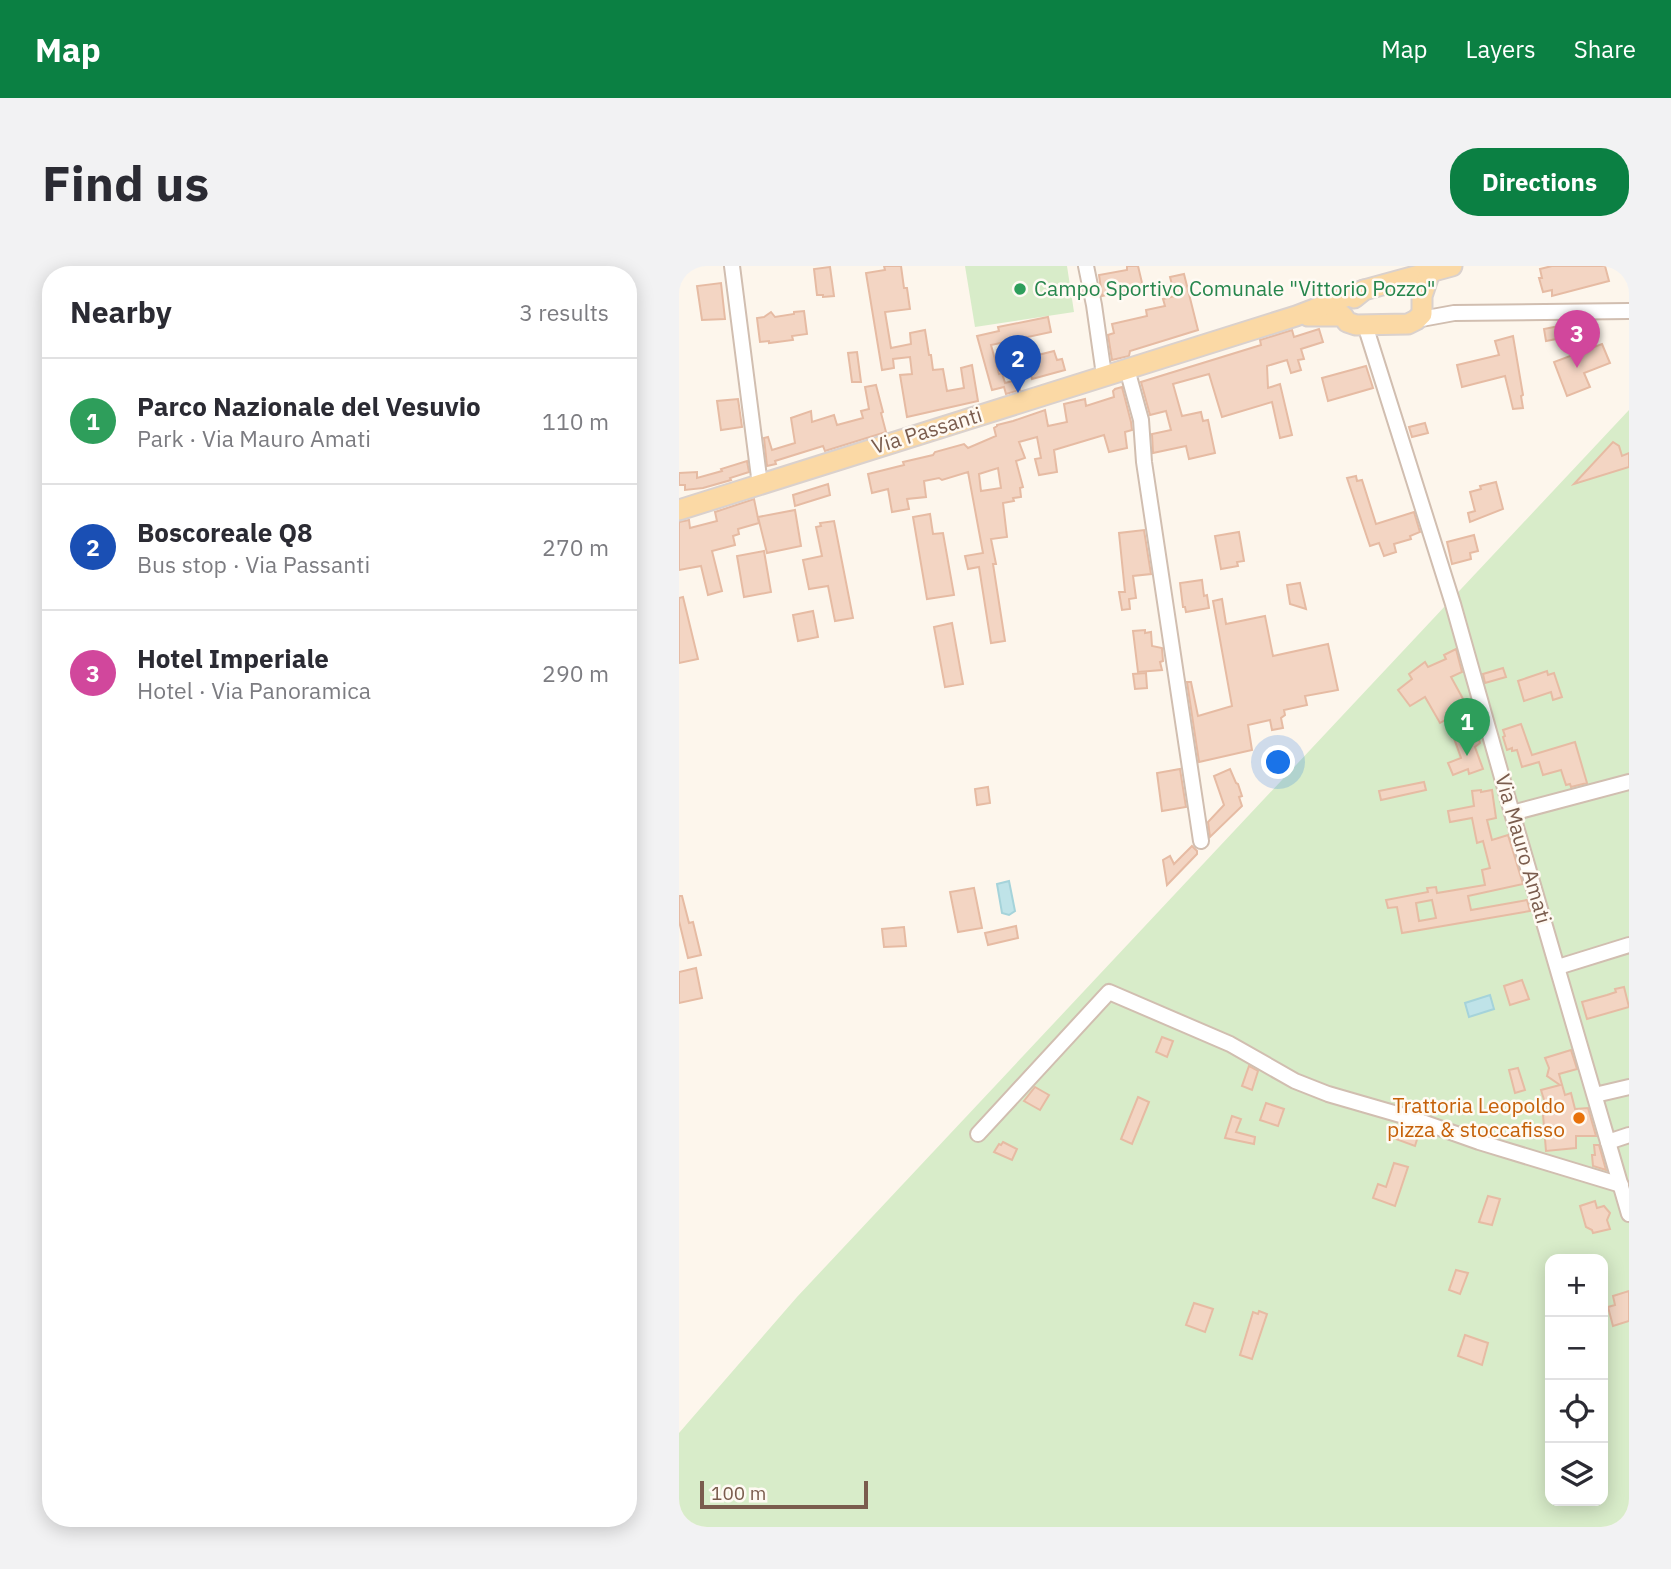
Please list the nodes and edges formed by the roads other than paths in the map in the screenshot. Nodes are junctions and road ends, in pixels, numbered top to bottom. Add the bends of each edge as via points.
1 (732, 266) edge
2 (1086, 266) edge
3 (1452, 266) edge
4 (1429, 269) edge
5 (1385, 284) junction
6 (1364, 290) junction
7 (1420, 307) junction
8 (1629, 311) edge
9 (1296, 316) junction
10 (1343, 316) junction
11 (1365, 324) junction
12 (1127, 369) junction
13 (1104, 375) junction
14 (759, 485) junction
15 (679, 510) edge
16 (1629, 782) edge
17 (1512, 813) junction
18 (1201, 841) dead end
19 (1629, 945) edge
20 (1558, 967) junction
21 (1629, 1087) edge
22 (1595, 1095) junction
23 (978, 1134) dead end
24 (1629, 1135) edge
25 (1608, 1142) junction
26 (1621, 1185) junction
27 (1629, 1214) edge

1 - 14 street
2 - 13 street
3 - 4 main road, Via Passanti
4 - 5 main road, Via Passanti
4 - 7 main road
5 - 6 main road, Via Passanti
5 - 7 main road via 1410,287
6 - 9 main road, Via Passanti
6 - 10 main road via 1345,306
7 - 8 street via 1454,313
7 - 11 main road, Via Passanti via 1408,324
9 - 10 main road, Via Passanti
9 - 12 main road, Via Passanti
10 - 11 main road, Via Passanti via 1347,322
11 - 17 street, Via Mauro Amati via 1453,604
12 - 13 main road, Via Passanti
12 - 18 street via 1141,420
13 - 14 main road, Via Passanti
14 - 15 main road, Via Passanti
16 - 17 street
17 - 20 street, Via Mauro Amati
19 - 20 street
20 - 22 street, Via Mauro Amati
21 - 22 street
22 - 25 street, Via Mauro Amati
23 - 26 street via 1109,992 1230,1044 1328,1094
24 - 25 street
25 - 26 street, Via Mauro Amati
26 - 27 street, Via Mauro Amati

